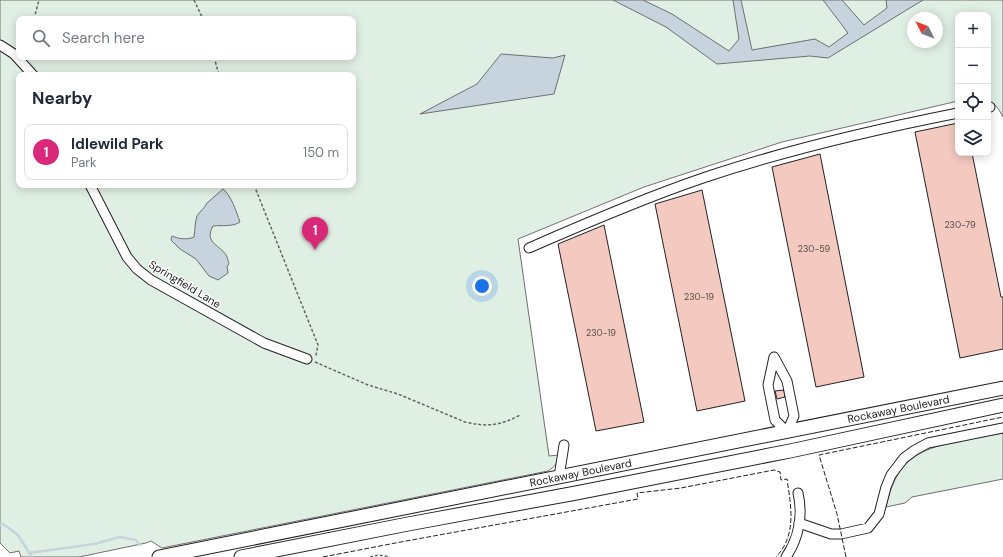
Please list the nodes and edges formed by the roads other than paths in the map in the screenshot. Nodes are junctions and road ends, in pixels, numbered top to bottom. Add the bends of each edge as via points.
1 (0, 45) edge
2 (16, 56) edge
3 (19, 60) edge
4 (30, 72) edge
5 (955, 114) edge
6 (92, 188) edge
7 (529, 248) dead end
8 (307, 359) road end
9 (1003, 388) edge
10 (1003, 405) edge
11 (1003, 428) edge
12 (787, 432) junction
13 (564, 445) dead end
14 (559, 477) junction
15 (798, 492) dead end
16 (799, 523) junction
17 (159, 557) edge
18 (241, 557) edge
19 (786, 557) edge

1 - 2 street
3 - 4 street
5 - 7 street via 832,141 729,170 630,205
6 - 8 street, Springfield Lane via 127,257 137,269 151,280 264,343
9 - 12 highway, Rockaway Boulevard
10 - 18 highway, Rockaway Boulevard via 767,456
11 - 16 street via 928,443 904,458 891,475 879,514 868,528 831,534
12 - 12 street via 794,416 787,381 774,357 768,385 775,420
12 - 14 highway, Rockaway Boulevard
13 - 14 street
14 - 17 highway, Rockaway Boulevard
15 - 16 street via 801,509
16 - 19 street

